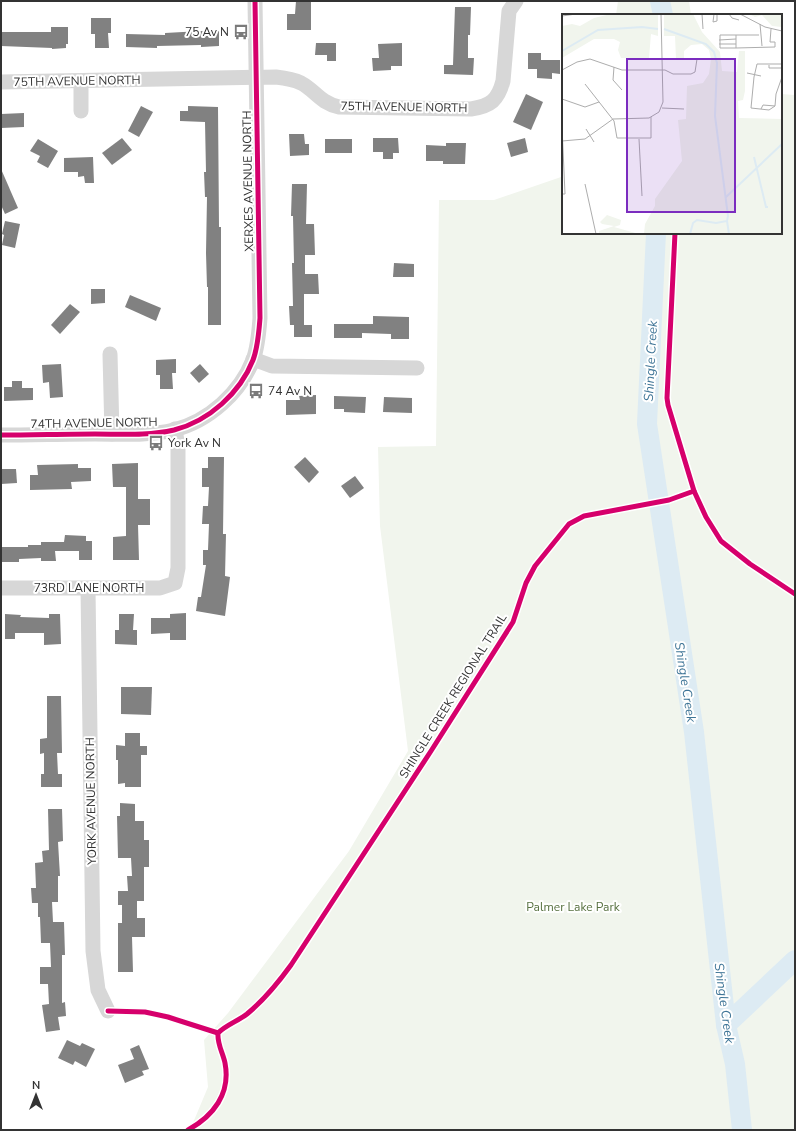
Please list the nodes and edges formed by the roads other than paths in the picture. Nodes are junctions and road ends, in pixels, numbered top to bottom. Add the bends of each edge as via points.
1 (255, 1) edge
2 (516, 1) edge
3 (256, 78) junction
4 (81, 81) junction
5 (1, 82) edge
6 (81, 111) dead end
7 (110, 354) dead end
8 (253, 359) junction
9 (417, 368) dead end
10 (175, 429) junction
11 (112, 434) junction
12 (1, 435) edge
13 (1, 588) edge
14 (88, 589) junction
15 (108, 1011) dead end

1 - 3 street, XERXES AVENUE NORTH
2 - 3 street, 75TH AVENUE NORTH via 509,11 500,92 493,102 483,107 339,107 331,105 301,83 291,79
3 - 4 street, 75TH AVENUE NORTH
3 - 8 street, XERXES AVENUE NORTH via 260,311 259,334
4 - 5 street, 75TH AVENUE NORTH
4 - 6 street
7 - 11 street
8 - 9 street via 272,366
8 - 10 street, 74TH AVENUE NORTH via 241,382 219,406 197,421
10 - 11 street, 74TH AVENUE NORTH via 147,434
10 - 14 street, 73RD LANE NORTH via 178,448 178,568 175,582 160,588
11 - 12 street, 74TH AVENUE NORTH
13 - 14 street, 73RD LANE NORTH
14 - 15 street, YORK AVENUE NORTH via 93,951 98,990

